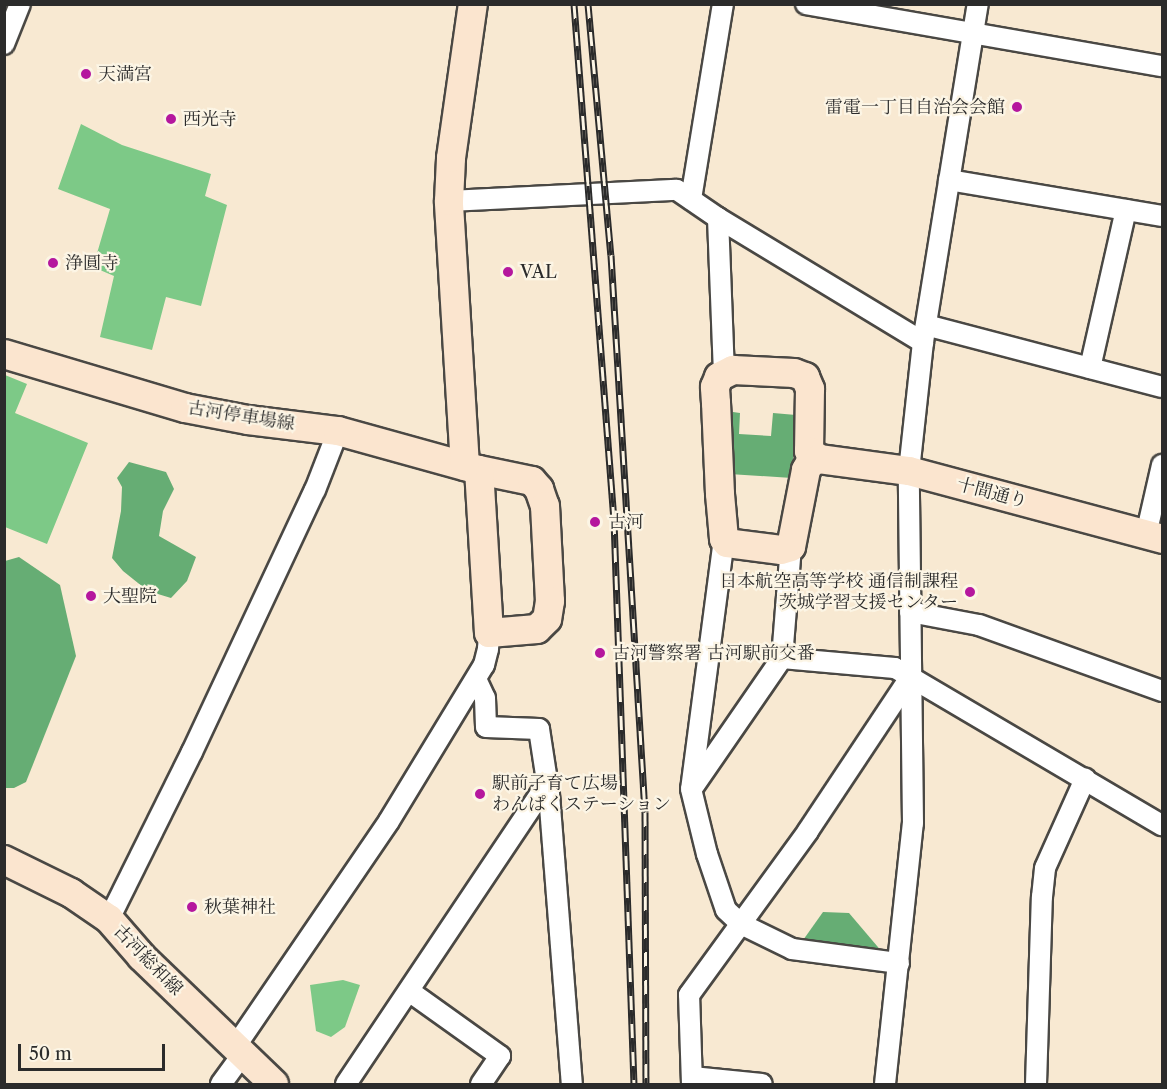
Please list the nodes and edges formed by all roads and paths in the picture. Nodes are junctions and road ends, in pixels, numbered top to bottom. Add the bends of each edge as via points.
1 (20, 4) edge
2 (472, 4) edge
3 (723, 4) edge
4 (806, 4) edge
5 (978, 4) edge
6 (974, 33) junction
7 (4, 44) edge
8 (1162, 66) edge
9 (950, 180) junction
10 (691, 199) junction
11 (449, 201) junction
12 (1126, 210) junction
13 (1162, 216) edge
14 (718, 218) junction
15 (925, 333) junction
16 (4, 354) edge
17 (1090, 368) junction
18 (724, 373) junction
19 (1162, 387) edge
20 (338, 431) junction
21 (819, 459) junction
22 (1162, 465) edge
23 (472, 468) junction
24 (909, 471) junction
25 (1154, 537) edge
26 (724, 539) junction
27 (791, 547) junction
28 (910, 612) junction
29 (489, 633) junction
30 (782, 658) junction
31 (911, 676) junction
32 (476, 679) junction
33 (1162, 691) edge
34 (1085, 779) junction
35 (547, 784) junction
36 (691, 789) junction
37 (1162, 825) edge
38 (4, 860) edge
39 (109, 919) junction
40 (741, 924) junction
41 (899, 963) junction
42 (409, 991) junction
43 (238, 1051) junction
44 (692, 1081) edge
45 (221, 1084) edge
46 (274, 1084) edge
47 (346, 1084) edge
48 (481, 1084) edge
49 (572, 1084) edge
50 (762, 1084) edge
51 (885, 1084) edge
52 (1036, 1084) edge

1 - 7 street
2 - 11 street
3 - 10 street
4 - 6 street
5 - 6 street
6 - 8 street
6 - 9 street
9 - 12 street
9 - 15 street
10 - 11 street via 677,190
10 - 14 street
11 - 23 street
12 - 13 street
12 - 17 street
14 - 15 street
14 - 18 street
15 - 17 street
15 - 24 street
16 - 20 street, 古河停車場線 via 185,408
17 - 19 street
18 - 21 street via 794,373 805,377 810,388 809,452
18 - 26 street via 715,387
20 - 23 street, 古河停車場線
20 - 39 street via 315,490
21 - 24 street, 十間通り
21 - 27 street via 806,470
22 - 25 street
23 - 29 street
23 - 29 street, 古河停車場線 via 532,481 545,506 548,619 530,631
24 - 25 street, 十間通り
24 - 28 street
26 - 27 street via 731,546
26 - 36 street
27 - 30 street
28 - 31 street
28 - 33 street via 979,625
29 - 32 street via 488,649
30 - 31 street via 895,668
30 - 36 street
31 - 34 street
31 - 40 street
31 - 41 street via 913,824
32 - 35 street via 485,698 486,727 538,729
32 - 43 street via 389,821
34 - 37 street
34 - 52 street via 1046,868
35 - 42 street
35 - 49 street
36 - 40 street via 726,910
38 - 39 street, 古河総和線 via 71,893
39 - 43 street, 古河総和線
40 - 41 street via 792,949
40 - 44 street via 689,995
41 - 51 street
42 - 47 street
42 - 48 street via 500,1056
43 - 45 street
43 - 46 street, 古河総和線
44 - 50 street

